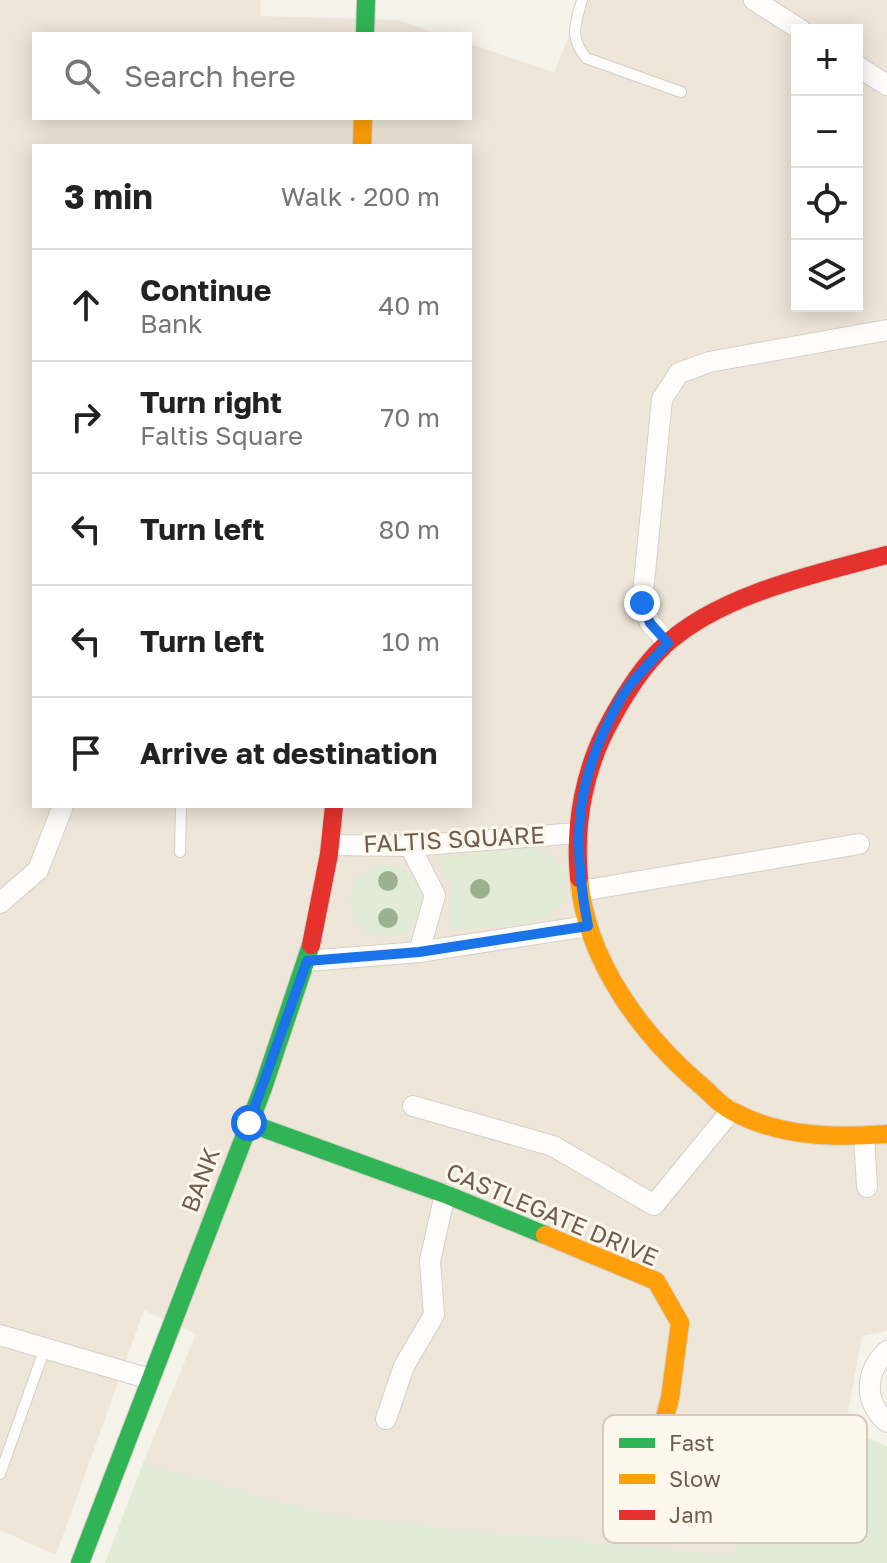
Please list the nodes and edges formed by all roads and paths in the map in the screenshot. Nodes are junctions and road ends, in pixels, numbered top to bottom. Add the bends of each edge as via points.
1 (366, 0) edge
2 (582, 0) edge
3 (754, 0) edge
4 (792, 24) edge
5 (365, 32) edge
6 (863, 70) edge
7 (887, 85) edge
8 (681, 92) dead end
9 (363, 120) edge
10 (362, 144) edge
11 (887, 330) edge
12 (887, 555) edge
13 (668, 643) junction
14 (62, 808) edge
15 (181, 808) edge
16 (334, 808) edge
17 (577, 833) junction
18 (859, 844) dead end
19 (332, 845) junction
20 (410, 846) junction
21 (180, 852) dead end
22 (581, 891) junction
23 (0, 903) edge
24 (588, 926) junction
25 (419, 952) junction
26 (307, 961) junction
27 (413, 1106) dead end
28 (731, 1111) junction
29 (249, 1123) junction
30 (887, 1134) edge
31 (864, 1136) junction
32 (867, 1187) dead end
33 (445, 1194) junction
34 (0, 1335) edge
35 (45, 1348) junction
36 (887, 1351) edge
37 (150, 1379) junction
38 (666, 1415) edge
39 (386, 1419) dead end
40 (887, 1422) edge
41 (0, 1474) edge
42 (80, 1563) edge

1 - 5 street
2 - 8 lane via 574,28 586,58
3 - 4 street
6 - 7 street
9 - 10 street
11 - 13 street via 709,362 679,373 662,399 642,603 650,623
12 - 13 street via 808,576 724,607
13 - 17 street via 621,698 582,793
14 - 23 street via 38,870
15 - 21 lane
16 - 19 street, BANK
17 - 20 street, FALTIS SQUARE
17 - 22 street
18 - 22 street
19 - 20 street, FALTIS SQUARE
19 - 26 street, BANK
20 - 25 street via 435,895
22 - 24 street
24 - 25 street
24 - 28 street via 615,985 670,1059
25 - 26 street
26 - 29 street, BANK
27 - 28 street via 553,1146 654,1205
28 - 31 street via 792,1133
29 - 33 street, CASTLEGATE DRIVE
29 - 37 street, BANK
30 - 31 street
31 - 32 street
33 - 38 street, CASTLEGATE DRIVE via 656,1281 680,1323
33 - 39 street via 430,1261 434,1315 404,1366
34 - 35 street
35 - 37 street
35 - 41 lane
36 - 40 street via 876,1362 869,1389
37 - 42 street, BANK

